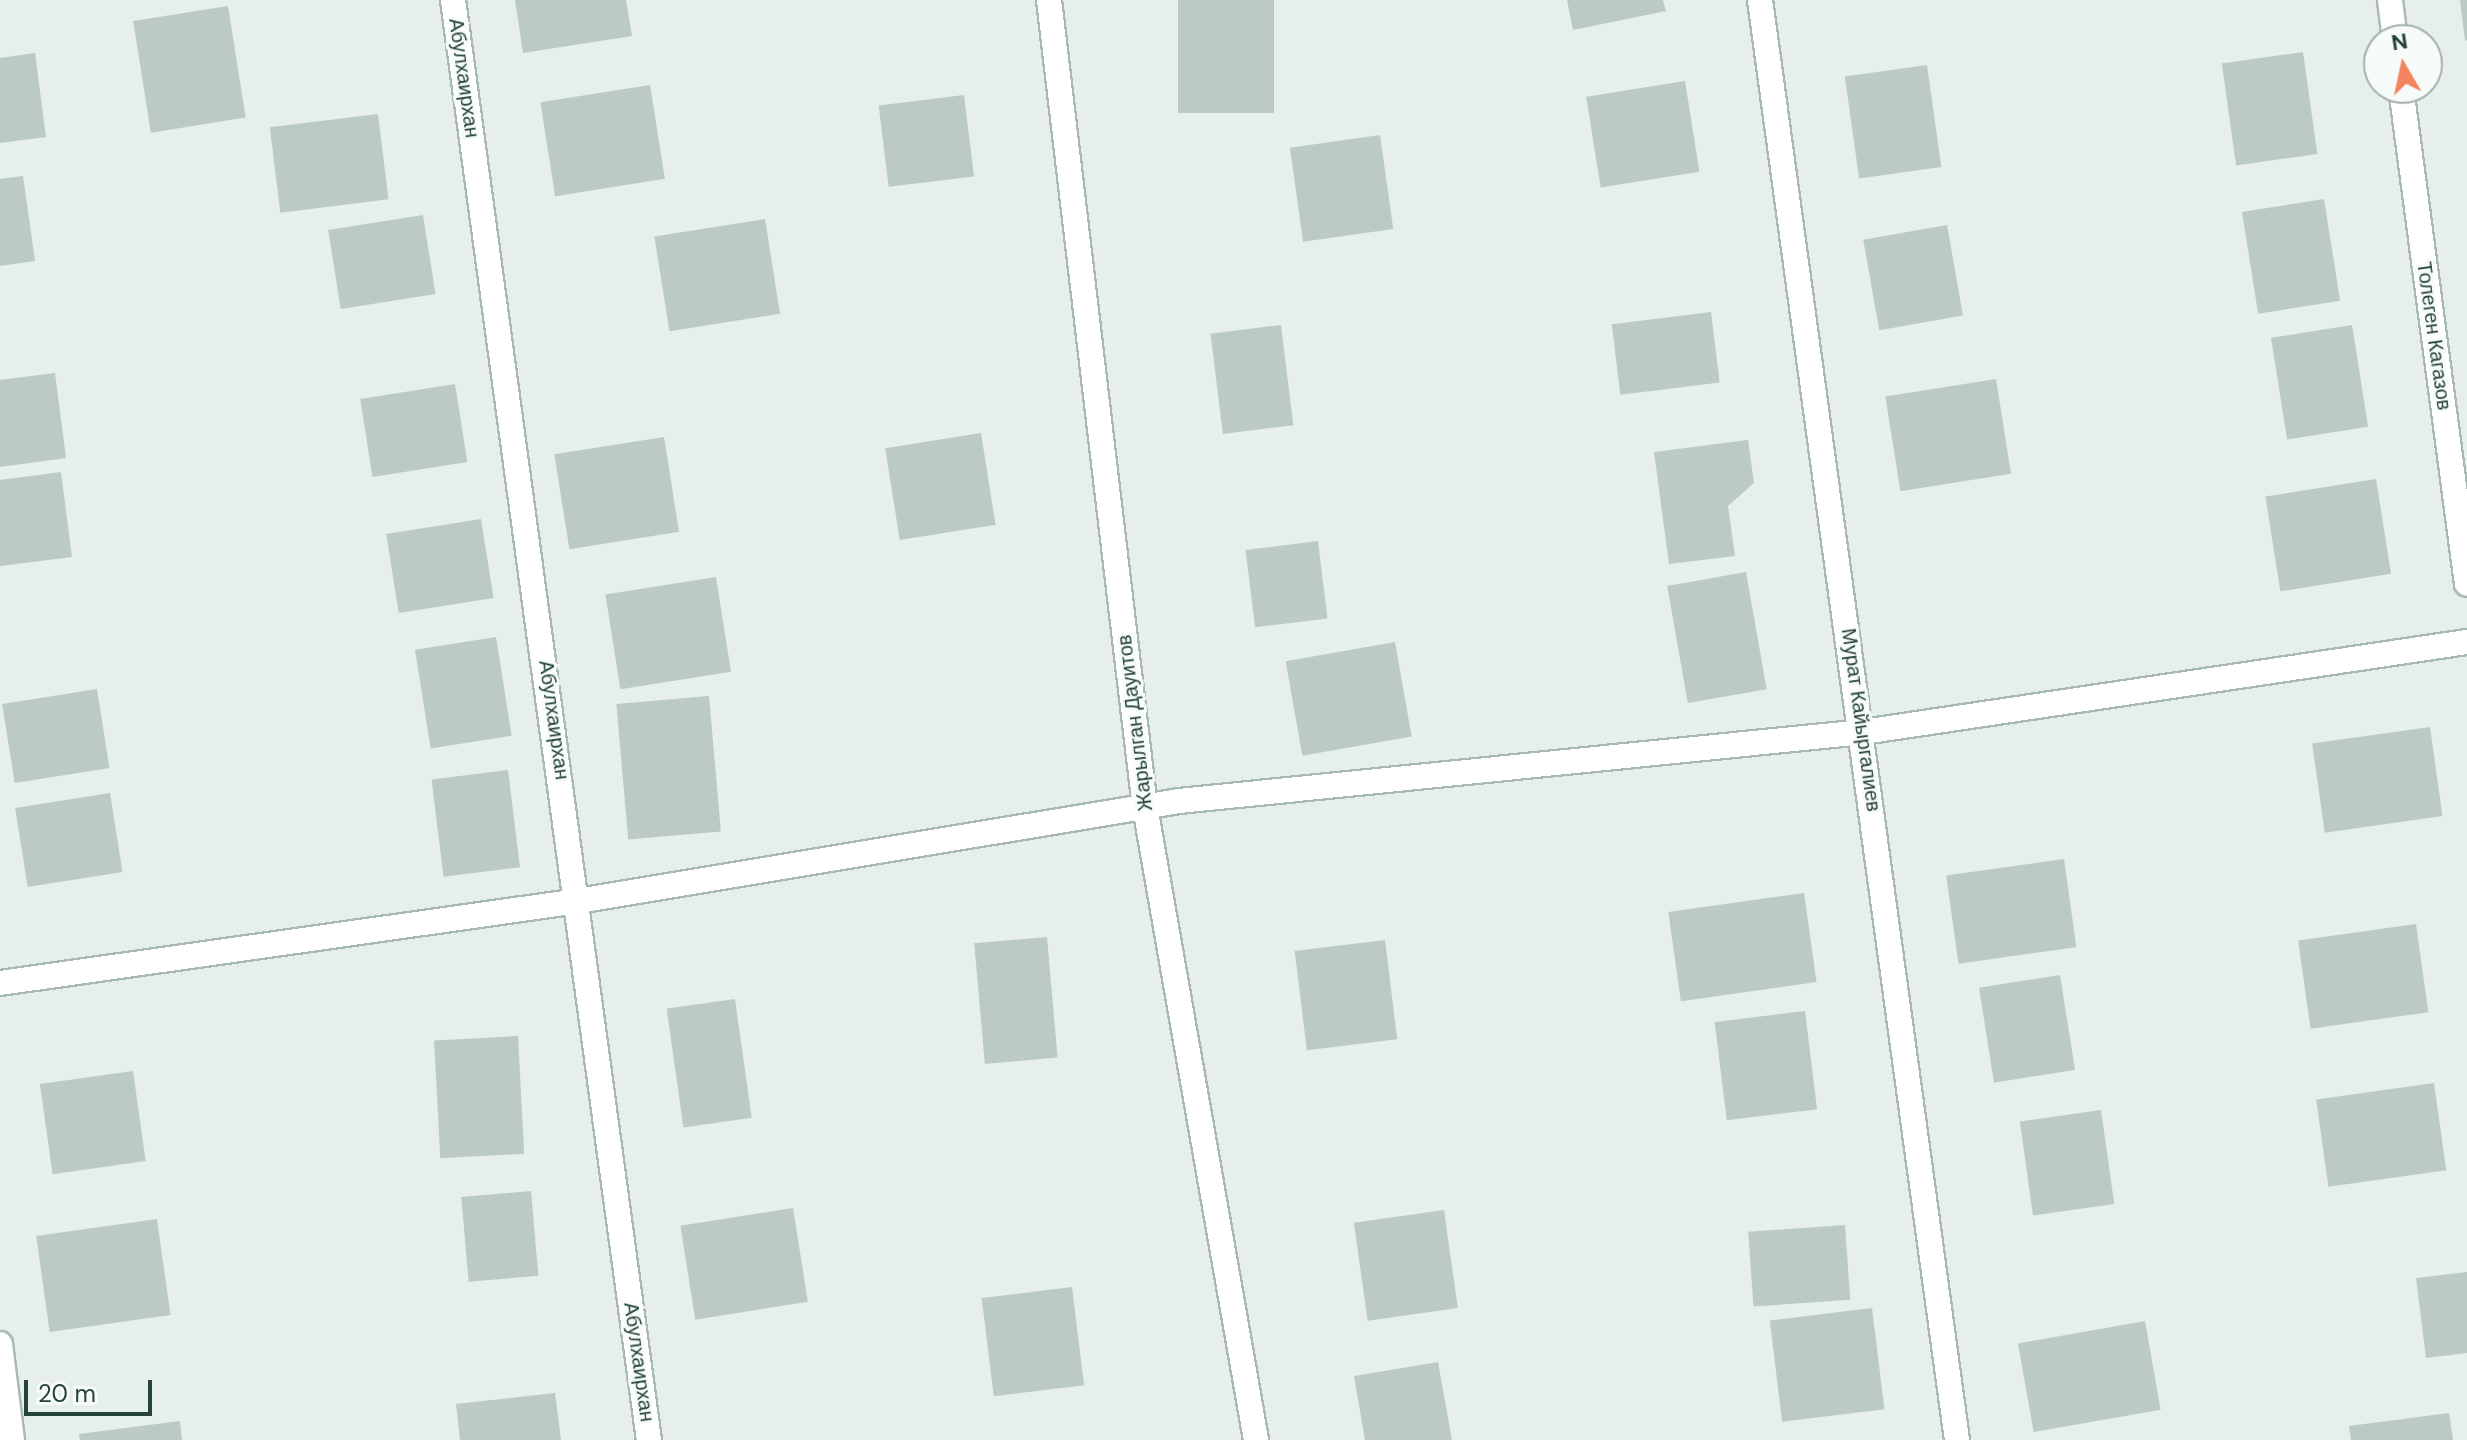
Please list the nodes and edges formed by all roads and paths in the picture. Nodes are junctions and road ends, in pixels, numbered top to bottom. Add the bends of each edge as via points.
1 (453, 0) edge
2 (1049, 0) edge
3 (1760, 0) edge
4 (2390, 0) edge
5 (2393, 24) edge
6 (2403, 104) edge
7 (2467, 584) edge
8 (2467, 642) edge
9 (1863, 732) junction
10 (1145, 807) junction
11 (578, 901) junction
12 (0, 983) edge
13 (0, 1344) edge
14 (12, 1440) edge
15 (649, 1440) edge
16 (1256, 1440) edge
17 (1957, 1440) edge

1 - 11 street, Абулхаирхан
2 - 10 street, Жарылган Дауитов
3 - 9 street, Мурат Кайыргалиев
4 - 5 street
6 - 7 street, Толеген Кагазов
8 - 9 street
9 - 10 street
9 - 17 street, Мурат Кайыргалиев
10 - 11 street
10 - 16 street, Жарылган Дауитов
11 - 12 street
11 - 15 street, Абулхаирхан
13 - 14 street

